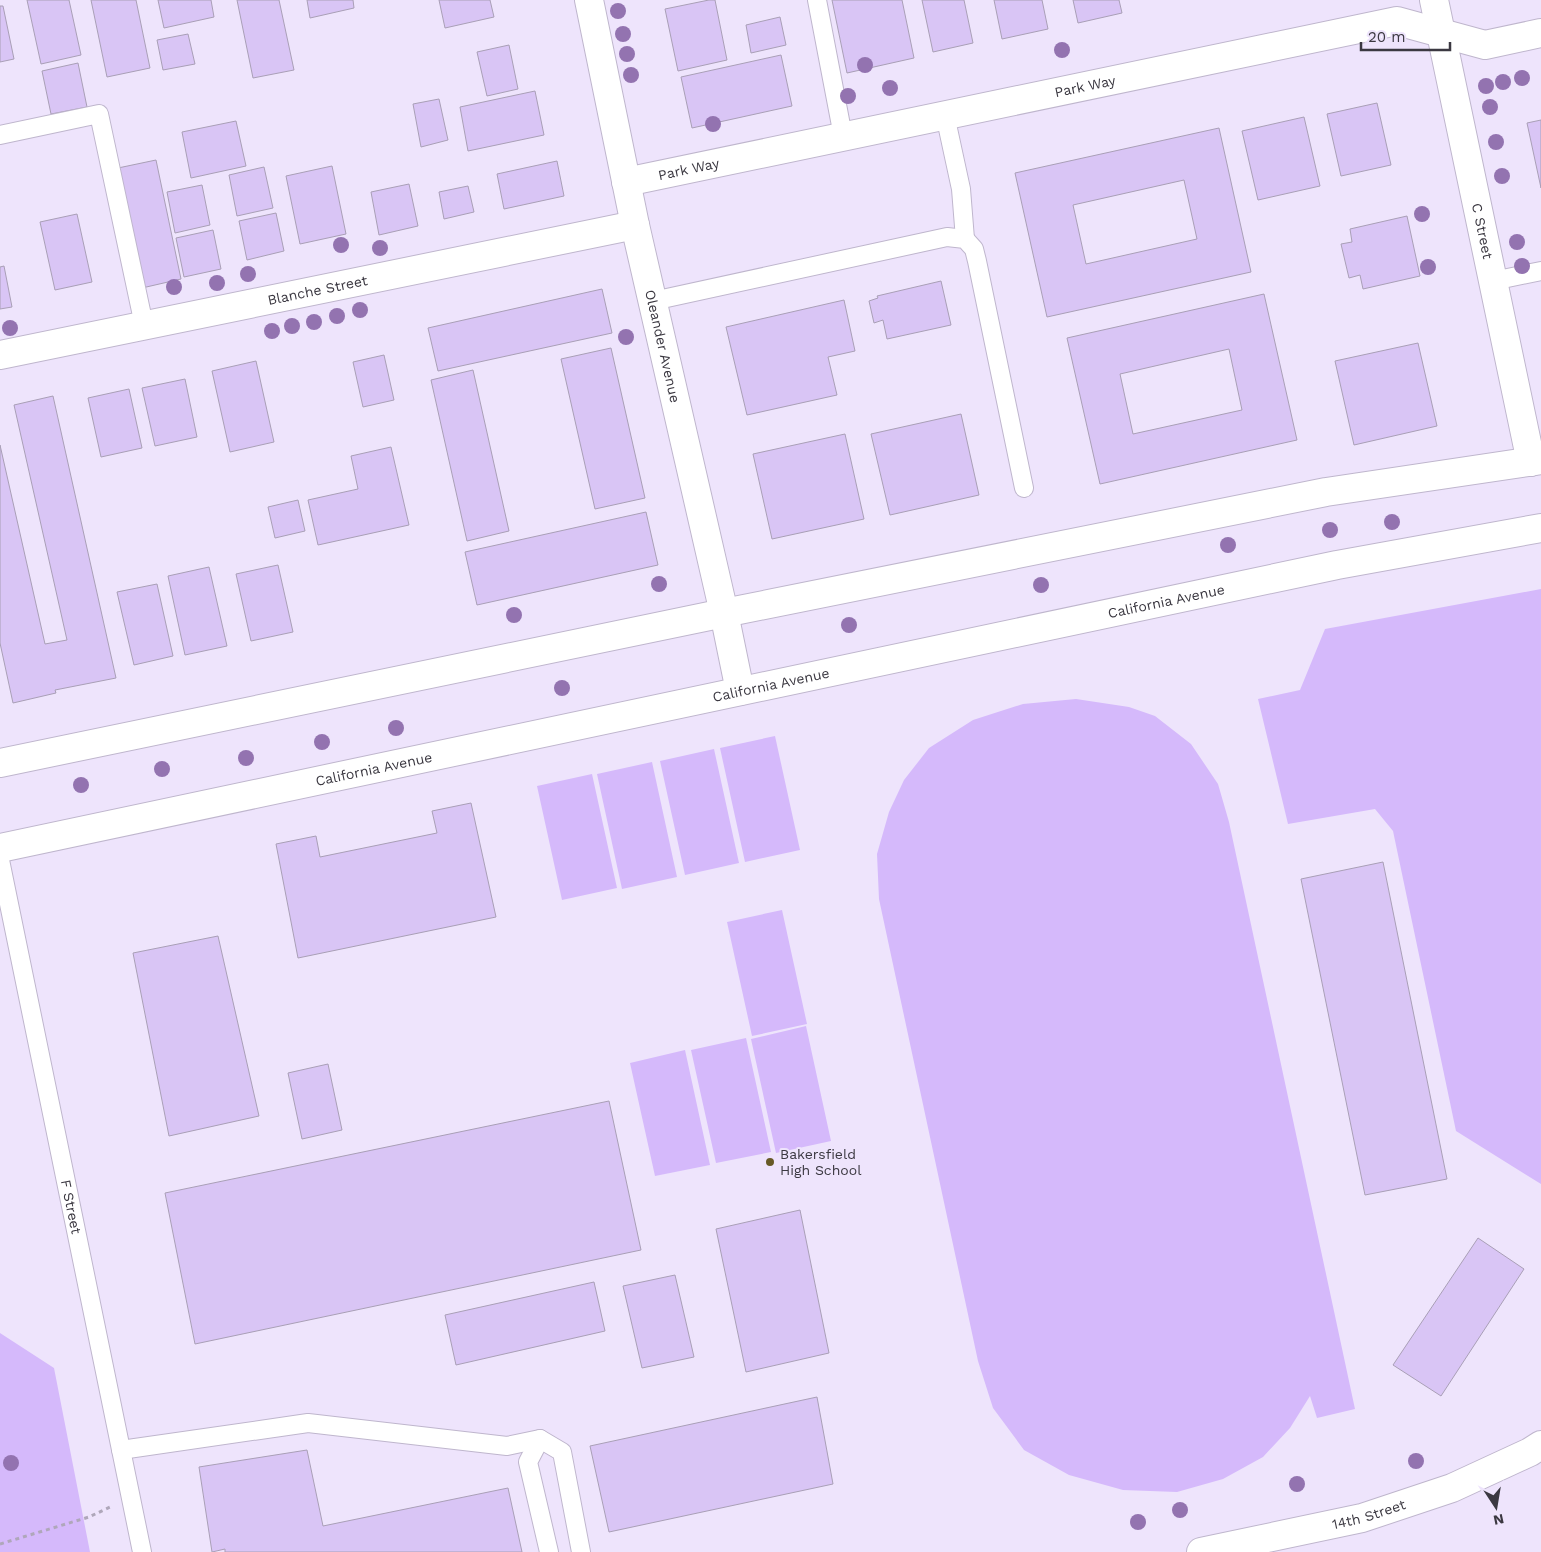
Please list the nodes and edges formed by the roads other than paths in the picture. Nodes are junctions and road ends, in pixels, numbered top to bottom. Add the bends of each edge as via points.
1 (589, 0) edge
2 (817, 0) edge
3 (1434, 0) edge
4 (1441, 32) junction
5 (1541, 33) edge
6 (945, 115) junction
7 (0, 135) edge
8 (843, 136) junction
9 (626, 182) junction
10 (636, 225) junction
11 (965, 239) junction
12 (1541, 271) edge
13 (1493, 281) junction
14 (653, 301) junction
15 (144, 326) junction
16 (0, 355) edge
17 (1536, 461) edge
18 (1024, 488) dead end
19 (1541, 528) edge
20 (724, 613) junction
21 (740, 692) junction
22 (0, 763) edge
23 (0, 848) edge
24 (0, 860) edge
25 (540, 1439) junction
26 (1535, 1448) edge
27 (121, 1450) junction
28 (142, 1552) edge
29 (549, 1552) edge
30 (581, 1552) edge
31 (1201, 1552) edge

1 - 9 street, Oleander Avenue
2 - 8 lane
3 - 4 street, C Street
4 - 5 street, Park Way via 1485,45
4 - 6 street, Park Way via 1397,21
4 - 13 street, C Street
6 - 8 street, Park Way
6 - 11 lane via 961,189
7 - 15 lane via 99,114
8 - 9 street, Park Way
9 - 10 street, Oleander Avenue
10 - 14 street, Oleander Avenue
10 - 15 street, Blanche Street
11 - 14 lane via 948,237
11 - 18 lane via 974,249 977,261
12 - 13 lane
13 - 17 street, C Street
14 - 20 street, Oleander Avenue
15 - 16 street, Blanche Street
17 - 20 street via 1326,492
19 - 21 street, California Avenue via 1337,565
20 - 21 street, Oleander Avenue
20 - 22 street
21 - 23 street, California Avenue
24 - 27 lane, F Street
25 - 27 lane via 507,1446 308,1423
25 - 29 lane via 528,1462
25 - 30 lane via 562,1452
26 - 31 street, 14th Street via 1452,1488 1362,1518
27 - 28 lane, F Street

